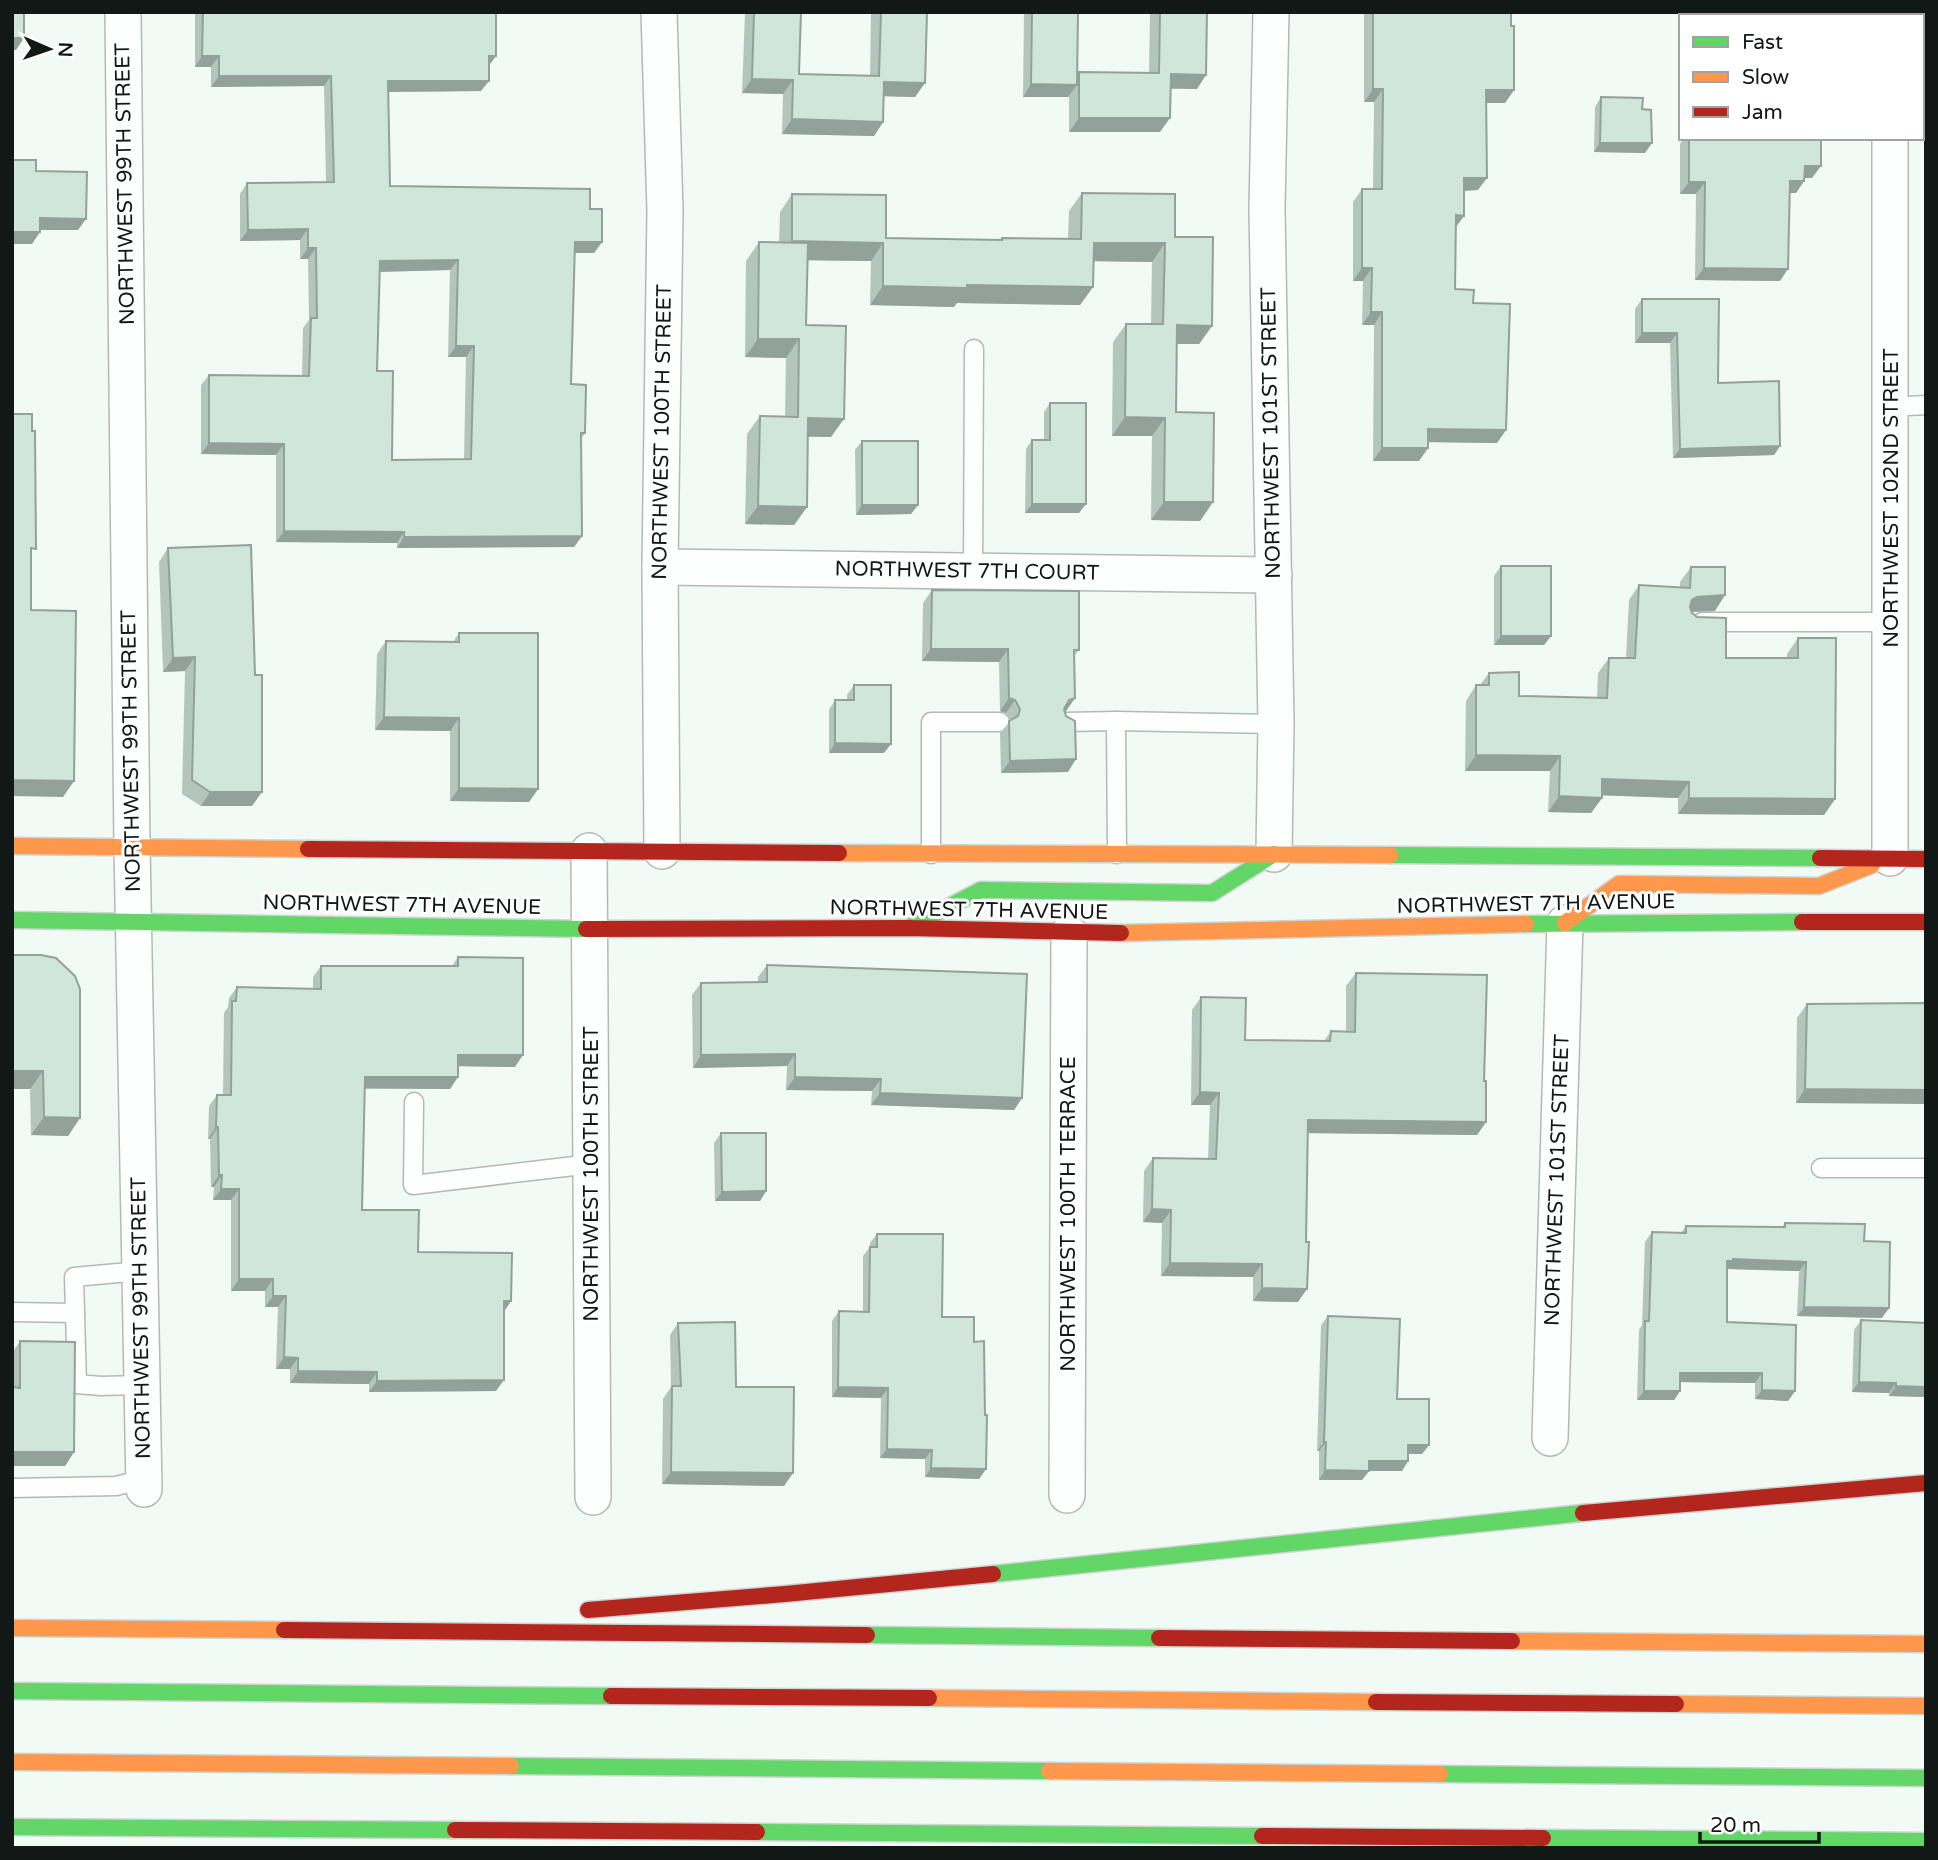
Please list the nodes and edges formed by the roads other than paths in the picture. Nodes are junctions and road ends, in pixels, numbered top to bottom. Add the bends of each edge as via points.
1 (123, 12) edge
2 (659, 12) edge
3 (1271, 12) edge
4 (1890, 140) edge
5 (974, 349) dead end
6 (1926, 405) edge
7 (1891, 407) junction
8 (660, 567) junction
9 (973, 571) junction
10 (1274, 575) junction
11 (1691, 622) edge
12 (1891, 622) junction
13 (1116, 721) junction
14 (1000, 722) dead end
15 (1067, 722) edge
16 (1276, 724) junction
17 (12, 846) edge
18 (132, 846) junction
19 (589, 851) junction
20 (662, 851) junction
21 (931, 854) junction
22 (1117, 854) junction
23 (1274, 854) junction
24 (1890, 858) junction
25 (1926, 859) edge
26 (12, 920) edge
27 (134, 921) junction
28 (1926, 922) edge
29 (1565, 923) junction
30 (908, 928) junction
31 (589, 929) junction
32 (1069, 933) junction
33 (414, 1102) edge
34 (591, 1164) junction
35 (1821, 1168) dead end
36 (1926, 1168) edge
37 (140, 1271) junction
38 (12, 1312) edge
39 (75, 1313) junction
40 (142, 1385) junction
41 (1550, 1438) dead end
42 (1926, 1483) edge
43 (144, 1484) joint
44 (12, 1488) edge
45 (1067, 1495) dead end
46 (593, 1497) dead end
47 (568, 1612) dead end
48 (514, 1616) dead end
49 (12, 1628) edge
50 (352, 1630) junction
51 (1926, 1644) edge
52 (12, 1691) edge
53 (1926, 1706) edge
54 (12, 1762) edge
55 (1926, 1779) edge
56 (12, 1827) edge
57 (353, 1829) junction
58 (1926, 1841) edge
59 (499, 1846) edge

1 - 18 street, NORTHWEST 99TH STREET
2 - 8 street, NORTHWEST 100TH STREET via 666,210
3 - 10 street, NORTHWEST 101ST STREET via 1267,209
4 - 7 street, NORTHWEST 102ND STREET
5 - 9 lane
6 - 7 lane
7 - 12 street, NORTHWEST 102ND STREET
8 - 9 street, NORTHWEST 7TH COURT
8 - 20 street, NORTHWEST 100TH STREET
9 - 10 street, NORTHWEST 7TH COURT
10 - 16 street, NORTHWEST 101ST STREET
11 - 12 lane
12 - 24 street, NORTHWEST 102ND STREET
13 - 15 lane
13 - 16 lane
13 - 22 lane
14 - 21 lane via 931,722
16 - 23 street, NORTHWEST 101ST STREET
17 - 18 main road
18 - 19 main road
18 - 27 street, NORTHWEST 99TH STREET
19 - 20 main road
19 - 31 street, NORTHWEST 100TH STREET
20 - 21 main road
21 - 22 main road
22 - 23 main road
23 - 24 main road
23 - 30 main road via 1212,892 981,890
24 - 25 main road
24 - 29 main road via 1819,886 1619,884
26 - 27 main road, NORTHWEST 7TH AVENUE
27 - 31 main road, NORTHWEST 7TH AVENUE
27 - 37 street, NORTHWEST 99TH STREET
28 - 29 main road, NORTHWEST 7TH AVENUE
29 - 32 main road, NORTHWEST 7TH AVENUE
29 - 41 street, NORTHWEST 101ST STREET
30 - 31 main road, NORTHWEST 7TH AVENUE
30 - 32 main road, NORTHWEST 7TH AVENUE
31 - 34 street, NORTHWEST 100TH STREET
32 - 45 street, NORTHWEST 100TH TERRACE
33 - 34 lane via 413,1185
34 - 46 street, NORTHWEST 100TH STREET
35 - 36 lane
37 - 39 lane via 74,1277
37 - 40 street, NORTHWEST 99TH STREET
38 - 39 lane
39 - 40 lane via 77,1384
40 - 43 street, NORTHWEST 99TH STREET
42 - 47 main road
43 - 44 lane
48 - 50 main road
49 - 50 main road
50 - 51 main road
52 - 53 main road
54 - 55 main road
56 - 57 main road
57 - 58 main road
57 - 59 main road

